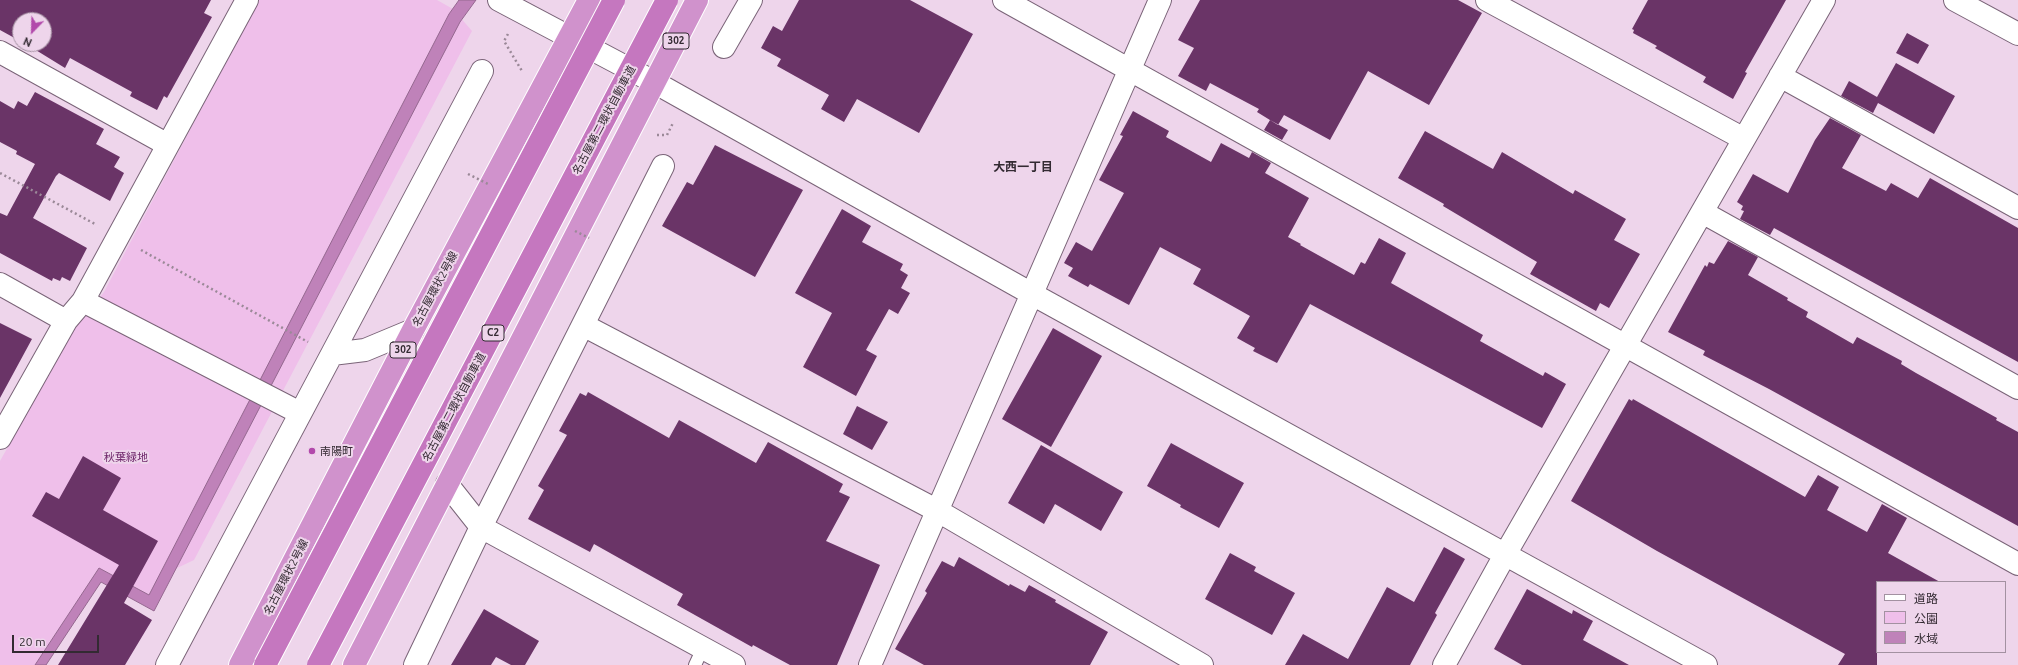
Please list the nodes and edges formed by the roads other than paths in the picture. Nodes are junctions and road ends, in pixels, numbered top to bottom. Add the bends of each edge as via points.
1 (247, 0) edge
2 (499, 0) edge
3 (589, 0) edge
4 (606, 0) edge
5 (614, 0) edge
6 (667, 0) edge
7 (697, 0) edge
8 (751, 0) edge
9 (1004, 0) edge
10 (1160, 0) edge
11 (1487, 0) edge
12 (1824, 0) edge
13 (1955, 0) edge
14 (2018, 34) edge
15 (570, 36) junction
16 (724, 47) dead end
17 (0, 52) edge
18 (482, 70) dead end
19 (1130, 70) junction
20 (1780, 76) junction
21 (654, 82) junction
22 (558, 107) junction
23 (1744, 139) junction
24 (168, 144) junction
25 (663, 166) dead end
26 (2018, 208) edge
27 (1702, 212) junction
28 (0, 284) edge
29 (1032, 294) junction
30 (83, 301) junction
31 (66, 321) junction
32 (583, 325) junction
33 (413, 330) junction
34 (1626, 346) junction
35 (332, 354) junction
36 (2018, 388) edge
37 (300, 413) junction
38 (0, 438) edge
39 (447, 484) junction
40 (938, 511) junction
41 (481, 527) junction
42 (1506, 553) junction
43 (2018, 564) edge
44 (699, 657) edge
45 (167, 665) edge
46 (240, 665) edge
47 (265, 665) edge
48 (318, 665) edge
49 (354, 665) edge
50 (415, 665) edge
51 (734, 665) edge
52 (870, 665) edge
53 (1202, 665) edge
54 (1444, 665) edge
55 (1706, 665) edge

1 - 24 street
2 - 15 street
3 - 15 highway, 名古屋環状2号線 / 302
4 - 22 highway, bridge
5 - 22 highway, bridge
6 - 48 highway, 名古屋第二環状自動車道 / C2, bridge
7 - 21 highway, 302
8 - 16 street
9 - 19 street
10 - 19 street
11 - 23 street
12 - 20 street
13 - 14 street
15 - 21 street
15 - 33 highway, 名古屋環状2号線 / 302
17 - 24 street
18 - 35 street
19 - 29 street
19 - 34 street
20 - 23 street
20 - 26 street
21 - 29 street
21 - 39 highway, 302
22 - 47 highway, bridge
23 - 27 street
24 - 30 street
25 - 32 street
27 - 34 street
27 - 36 street
28 - 31 street
29 - 40 street
29 - 42 street
30 - 31 street
30 - 37 street
31 - 38 street
32 - 40 street
32 - 41 street
33 - 35 street via 365,350
33 - 46 highway, 名古屋環状2号線 / 302
34 - 42 street
34 - 43 street
35 - 37 street
37 - 45 street
39 - 41 street
39 - 49 highway, 302
40 - 52 street
40 - 53 street
41 - 44 street
41 - 50 street
42 - 54 street
42 - 55 street
44 - 51 street

